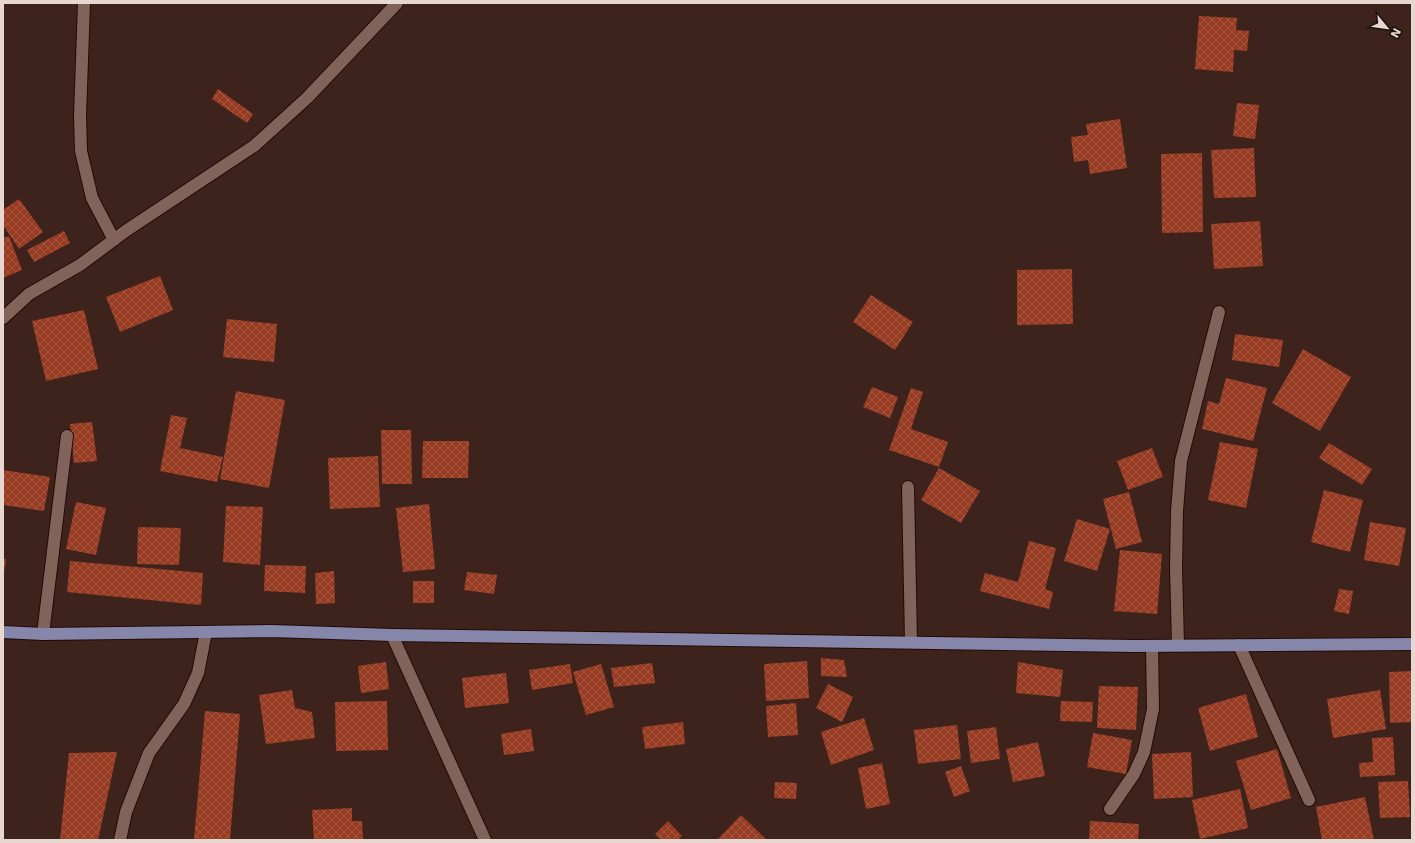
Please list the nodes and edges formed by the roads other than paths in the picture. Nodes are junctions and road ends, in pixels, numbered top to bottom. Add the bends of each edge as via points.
1 (84, 3) edge
2 (397, 3) edge
3 (114, 240) junction
4 (1219, 312) dead end
5 (3, 318) edge
6 (68, 436) dead end
7 (908, 487) dead end
8 (3, 632) edge
9 (206, 632) junction
10 (43, 634) junction
11 (392, 635) junction
12 (911, 642) junction
13 (1412, 644) edge
14 (1178, 645) junction
15 (1239, 645) junction
16 (1152, 646) junction
17 (1309, 800) dead end
18 (1110, 808) dead end
19 (120, 840) edge
20 (485, 840) edge

1 - 3 street via 81,151 92,198
2 - 3 street via 307,98 254,146
3 - 5 street via 80,265 29,294
4 - 14 street via 1181,462 1176,568
6 - 10 street
7 - 12 street
8 - 10 main road
9 - 10 main road
9 - 11 main road via 272,631
9 - 19 street via 198,673 184,704 149,753 126,812
11 - 12 main road
11 - 20 street
12 - 16 main road
13 - 15 main road
14 - 15 main road
14 - 16 main road
15 - 17 street
16 - 18 street via 1153,709 1144,752 1134,774

